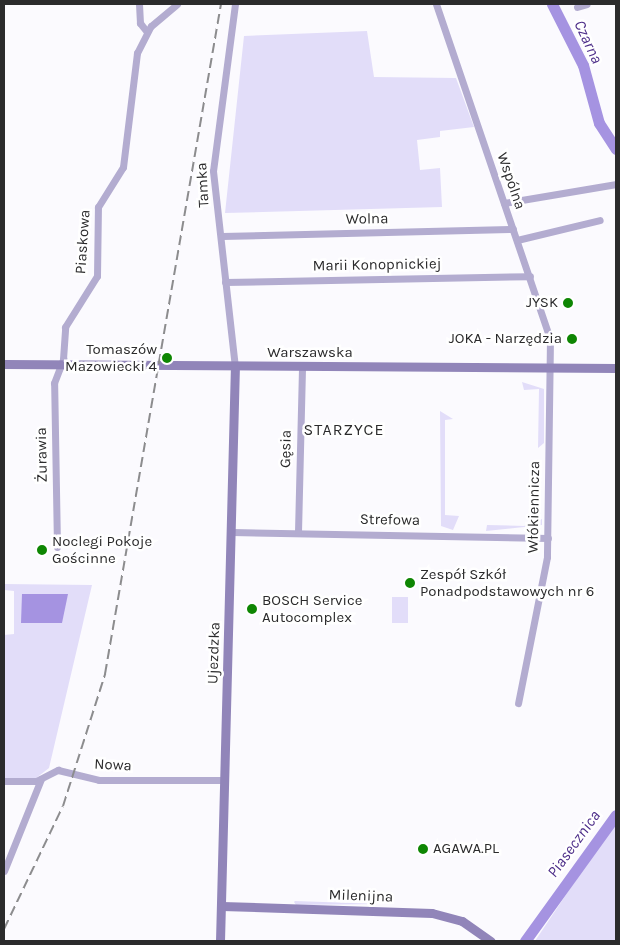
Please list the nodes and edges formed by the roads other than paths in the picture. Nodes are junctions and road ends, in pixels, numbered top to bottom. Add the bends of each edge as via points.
1 (139, 4) edge
2 (177, 4) edge
3 (234, 4) edge
4 (436, 4) edge
5 (586, 4) edge
6 (577, 7) dead end
7 (148, 32) junction
8 (616, 184) edge
9 (504, 203) junction
10 (600, 220) dead end
11 (513, 229) junction
12 (222, 236) junction
13 (517, 240) junction
14 (530, 276) junction
15 (225, 282) junction
16 (4, 364) edge
17 (61, 364) junction
18 (235, 366) junction
19 (302, 366) junction
20 (549, 368) junction
21 (616, 368) edge
22 (232, 532) junction
23 (298, 532) junction
24 (548, 538) junction
25 (58, 547) dead end
26 (518, 703) dead end
27 (41, 779) junction
28 (225, 780) junction
29 (4, 781) edge
30 (4, 871) edge
31 (222, 906) junction
32 (220, 941) edge
33 (491, 941) edge

1 - 7 street via 140,23
2 - 7 street, Piaskowa
3 - 12 street, Tamka via 213,171
4 - 9 street, Wspólna
5 - 6 street
7 - 17 street, Piaskowa via 135,66 123,167 98,207 97,276 67,319
8 - 9 street
9 - 11 street, Wspólna
10 - 13 street
11 - 12 street, Wolna
11 - 13 street, Wspólna
12 - 15 street, Tamka
13 - 14 street, Wspólna
14 - 15 street, Marii Konopnickiej
14 - 20 street, Wspólna via 548,331
15 - 18 street, Tamka
16 - 17 main road, Warszawska
17 - 18 main road, Warszawska
17 - 25 street, Żurawia via 54,383
18 - 19 main road, Warszawska
18 - 22 main road, Ujezdzka
19 - 20 main road, Warszawska
19 - 23 street, Gęsia
20 - 21 main road, Warszawska
20 - 24 street, Włókiennicza
22 - 23 street, Strefowa
22 - 28 main road, Ujezdzka
23 - 24 street, Strefowa
24 - 26 street, Włókiennicza
27 - 28 street, Nowa via 58,770 98,780
27 - 29 street, Nowa
27 - 30 street
28 - 31 main road, Ujezdzka
31 - 32 main road, Ujezdzka
31 - 33 main road, Milenijna via 432,913 462,921

